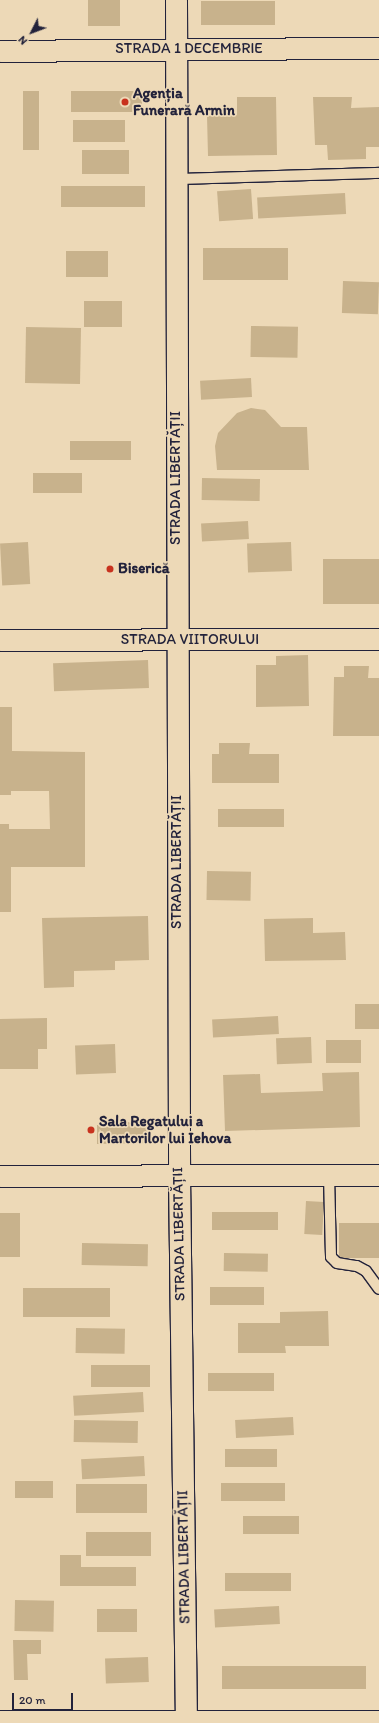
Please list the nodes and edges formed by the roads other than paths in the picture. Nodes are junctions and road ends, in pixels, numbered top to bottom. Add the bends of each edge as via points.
1 (176, 0) edge
2 (379, 48) edge
3 (176, 49) junction
4 (0, 51) edge
5 (379, 173) edge
6 (176, 179) junction
7 (379, 639) edge
8 (0, 640) edge
9 (176, 640) junction
10 (179, 1175) junction
11 (329, 1175) junction
12 (379, 1175) edge
13 (0, 1176) edge
14 (379, 1289) edge
15 (0, 1721) edge
16 (379, 1721) edge
17 (186, 1722) edge

1 - 3 street, STRADA LIBERTĂȚII
2 - 3 street, STRADA 1 DECEMBRIE
3 - 4 street, STRADA 1 DECEMBRIE
3 - 6 street, STRADA LIBERTĂȚII
5 - 6 lane
6 - 9 street, STRADA LIBERTĂȚII
7 - 9 street, STRADA VIITORULUI
8 - 9 street, STRADA VIITORULUI
9 - 10 street, STRADA LIBERTĂȚII
10 - 11 street
10 - 13 street
10 - 17 street, STRADA LIBERTĂȚII
11 - 12 street
11 - 14 lane via 332,1257 337,1263 357,1266 366,1271
15 - 17 street
16 - 17 street

